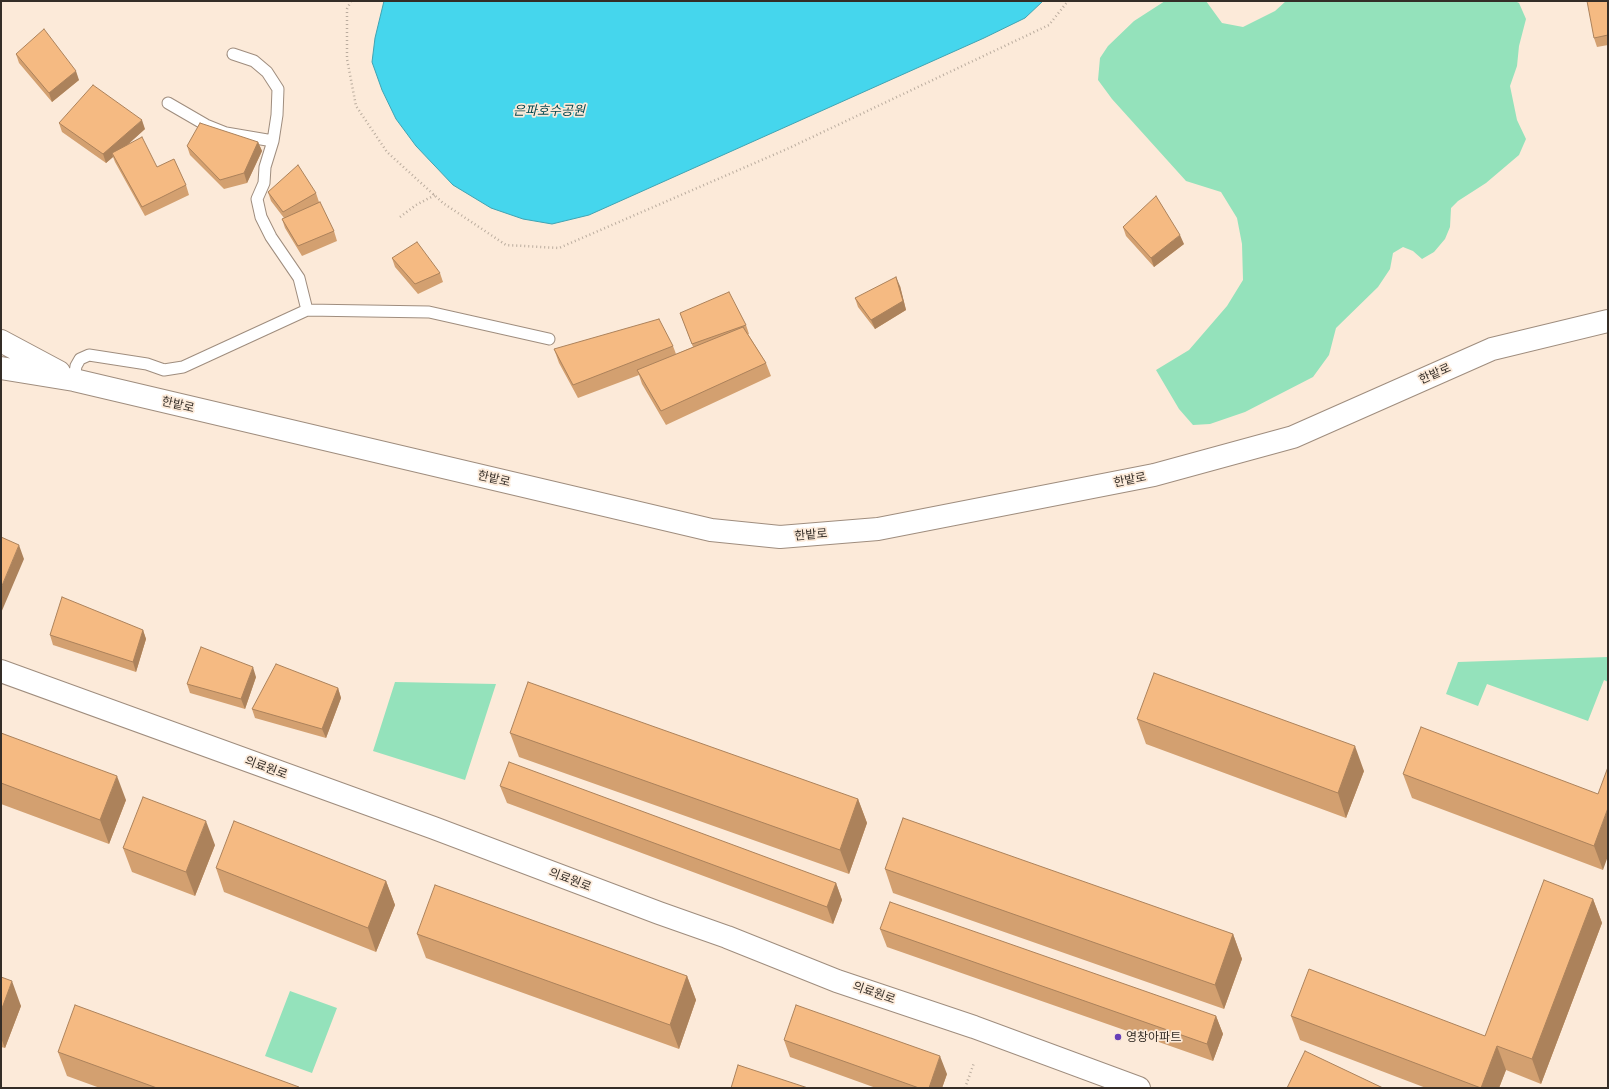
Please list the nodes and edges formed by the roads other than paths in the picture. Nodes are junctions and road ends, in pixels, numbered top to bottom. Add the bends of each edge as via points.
1 (233, 54) dead end
2 (168, 104) dead end
3 (273, 141) junction
4 (307, 310) junction
5 (1608, 321) edge
6 (549, 339) dead end
7 (1, 341) edge
8 (1, 368) edge
9 (74, 380) junction
10 (1, 671) edge
11 (1139, 1088) edge

1 - 3 lane via 254,61 267,72 278,89
2 - 3 lane via 226,133
3 - 4 lane via 258,199 261,217 271,237 299,278
4 - 6 lane via 429,312
4 - 9 lane via 183,367 164,370 147,364 88,355 78,362
5 - 9 street, 한밭로 via 1492,349 1294,437 1154,475 878,529 780,537 711,530
7 - 9 street
8 - 9 street, 한밭로
10 - 11 street, 의료원로 via 434,828 838,981 974,1027

